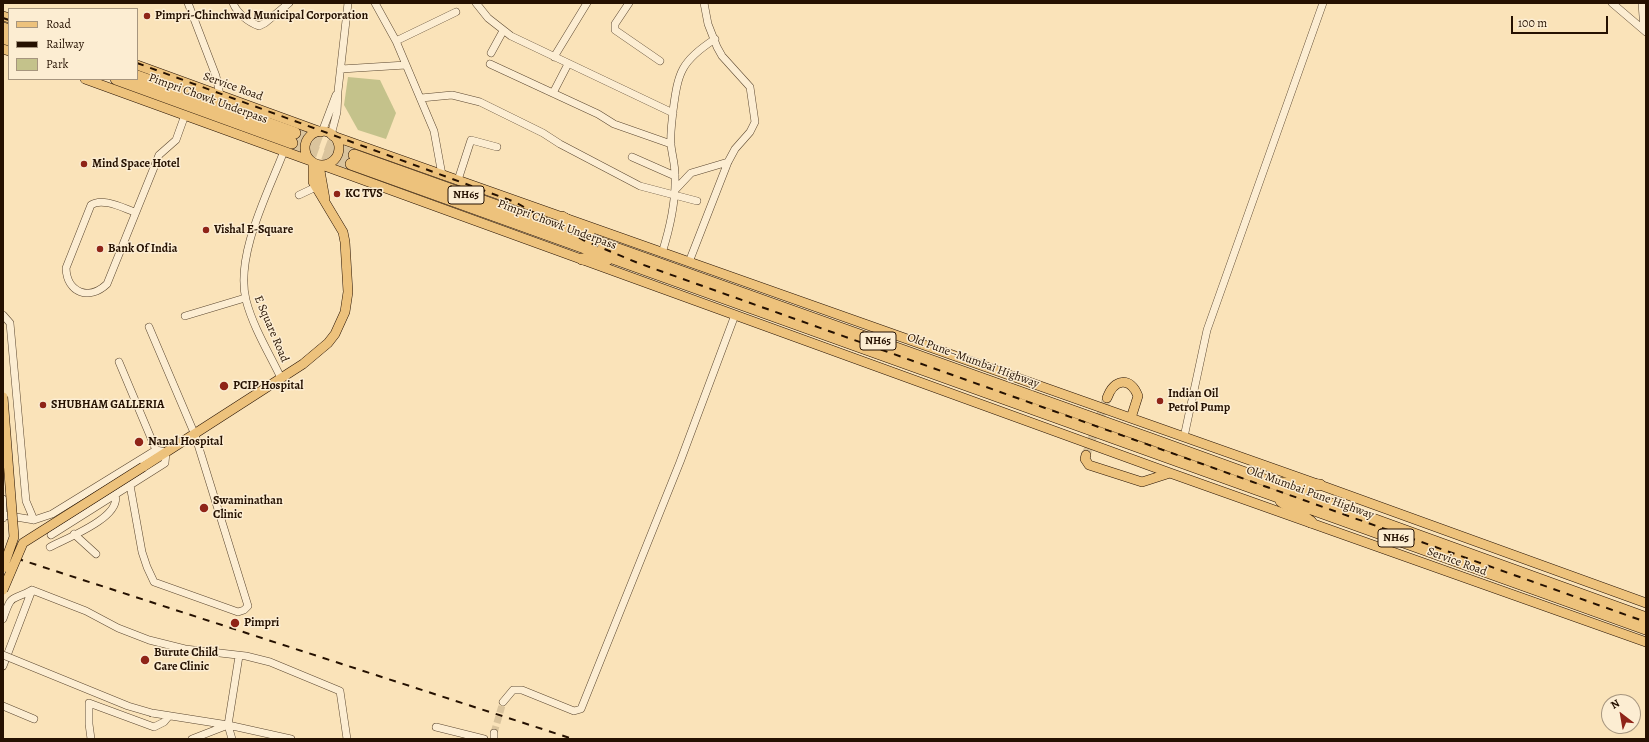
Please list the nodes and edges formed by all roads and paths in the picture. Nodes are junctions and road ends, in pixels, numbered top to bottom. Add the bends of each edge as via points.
1 (188, 3) edge
2 (233, 3) edge
3 (289, 3) edge
4 (348, 3) edge
5 (375, 3) edge
6 (476, 3) edge
7 (587, 3) edge
8 (629, 3) edge
9 (704, 3) edge
10 (1323, 3) edge
11 (1612, 3) edge
12 (1642, 3) edge
13 (456, 12) dead end
14 (503, 31) junction
15 (1645, 31) edge
16 (715, 39) junction
17 (396, 41) junction
18 (491, 53) dead end
19 (554, 57) junction
20 (660, 60) dead end
21 (490, 64) dead end
22 (568, 64) junction
23 (138, 65) edge
24 (406, 65) junction
25 (341, 69) junction
26 (138, 76) edge
27 (88, 80) edge
28 (119, 80) edge
29 (338, 91) junction
30 (553, 93) junction
31 (220, 95) junction
32 (421, 98) junction
33 (673, 113) junction
34 (185, 115) junction
35 (321, 132) junction
36 (332, 135) junction
37 (290, 142) junction
38 (671, 144) junction
39 (497, 147) dead end
40 (632, 157) dead end
41 (728, 162) junction
42 (316, 163) junction
43 (442, 175) junction
44 (675, 176) junction
45 (458, 180) junction
46 (316, 187) junction
47 (674, 192) junction
48 (299, 195) dead end
49 (326, 200) junction
50 (697, 202) dead end
51 (135, 212) junction
52 (562, 217) junction
53 (605, 244) junction
54 (662, 253) junction
55 (582, 259) junction
56 (619, 261) junction
57 (689, 262) junction
58 (246, 298) junction
59 (3, 315) edge
60 (735, 315) junction
61 (185, 316) dead end
62 (149, 327) dead end
63 (119, 362) dead end
64 (281, 378) junction
65 (3, 397) edge
66 (1107, 398) tunnel mouth
67 (1131, 418) junction
68 (195, 435) junction
69 (1184, 437) junction
70 (1148, 444) junction
71 (156, 450) junction
72 (166, 452) junction
73 (1086, 455) dead end
74 (1170, 473) junction
75 (130, 485) junction
76 (1320, 485) junction
77 (1270, 487) junction
78 (115, 495) junction
79 (3, 499) edge
80 (4, 516) edge
81 (34, 520) junction
82 (1311, 522) junction
83 (74, 534) junction
84 (50, 535) dead end
85 (50, 548) dead end
86 (96, 554) dead end
87 (3, 568) edge
88 (3, 590) edge
89 (32, 590) junction
90 (1646, 603) edge
91 (1646, 618) edge
92 (3, 620) edge
93 (1646, 629) edge
94 (1646, 642) edge
95 (3, 655) edge
96 (239, 656) junction
97 (3, 666) edge
98 (503, 702) tunnel mouth
99 (3, 706) edge
100 (168, 716) junction
101 (34, 719) dead end
102 (228, 725) junction
103 (436, 726) dead end
104 (91, 739) edge
105 (192, 739) edge
106 (232, 739) edge
107 (291, 739) edge
108 (348, 739) edge
109 (484, 739) edge

1 - 31 street via 216,76
2 - 3 street via 251,23 259,26
4 - 25 street
5 - 17 street
6 - 14 street
7 - 19 street
8 - 20 street via 615,24 615,30
9 - 16 street via 708,24
10 - 69 street via 1207,330
11 - 15 street
12 - 15 street
13 - 17 street
14 - 18 street
14 - 19 street
16 - 33 street via 697,51 684,67 677,83
16 - 41 street via 722,56 750,87 755,122
17 - 24 street
19 - 22 street
21 - 30 street
22 - 30 street
22 - 33 street
23 - 31 main road, Service Road
24 - 25 street
24 - 32 street
25 - 29 street
26 - 37 highway, Pimpri Chowk Underpass
27 - 34 main road
28 - 37 highway, Pimpri Chowk Underpass
29 - 35 street
29 - 36 street
30 - 38 street via 614,124
31 - 35 main road, Service Road
32 - 43 street via 434,131
32 - 47 street via 452,94 480,102 640,186
33 - 38 street
34 - 37 main road
34 - 51 street via 176,140 159,155
35 - 36 main road
35 - 42 main road via 312,135 306,143 306,153
36 - 42 main road via 338,144 337,154 332,162
36 - 43 main road
37 - 42 main road
37 - 58 street, E Square Road via 249,241 244,270
38 - 44 street
39 - 45 street via 471,140
40 - 44 street
41 - 47 street via 691,173
41 - 57 street
42 - 46 main road via 312,177
42 - 49 main road
42 - 55 main road, Service Road
43 - 45 main road
44 - 47 street
45 - 52 main road
46 - 48 street
46 - 49 main road
47 - 50 street
47 - 54 street via 668,235
49 - 64 main road via 343,232 345,242 348,292 345,312 328,344
51 - 51 street via 102,202 91,206 66,268 67,279 75,289 86,293 107,284
52 - 53 highway
52 - 54 main road
53 - 56 highway, Pimpri Chowk Underpass / NH65 via 352,159
53 - 70 highway, Old Pune–Mumbai Highway / NH65
54 - 57 main road
55 - 56 highway
55 - 60 main road, Service Road
56 - 70 highway, Old Pune–Mumbai Highway / NH65
57 - 67 main road
58 - 61 street
58 - 64 street, E Square Road via 251,315
59 - 81 street via 10,323 26,501
60 - 74 main road, Service Road
60 - 98 street via 680,462 581,709 574,711 522,690 513,690
62 - 68 street
63 - 71 street
64 - 68 main road
65 - 87 main road, bridge via 14,537
66 - 67 main road via 1113,386 1118,383 1123,382 1132,386 1138,396
67 - 69 main road
68 - 72 main road
68 - 75 street via 248,606 244,610 238,612 154,582 142,552
69 - 76 main road
70 - 77 highway, Old Mumbai Pune Highway / NH65
71 - 72 street
71 - 81 street via 52,514
72 - 75 street via 165,463
72 - 88 main road, bridge via 23,543
73 - 74 main road via 1086,462 1089,465 1142,482
74 - 82 main road, Service Road
75 - 78 street
76 - 77 highway
76 - 90 main road
77 - 82 highway
77 - 91 highway, Old Mumbai Pune Highway / NH65
77 - 93 highway, Old Mumbai Pune Highway / NH65
78 - 83 street via 116,506 110,513
78 - 84 street
79 - 80 street
80 - 81 street
82 - 94 main road, Service Road
83 - 85 street
83 - 86 street
89 - 92 street via 10,601
89 - 96 street via 149,640 201,652
89 - 97 street
95 - 100 street, bridge via 128,706
96 - 102 street
96 - 108 street via 270,662 340,691
99 - 101 street
100 - 102 street
100 - 104 street via 164,722 154,727 89,703 88,724
102 - 105 street
102 - 106 street
102 - 107 street
103 - 109 street

